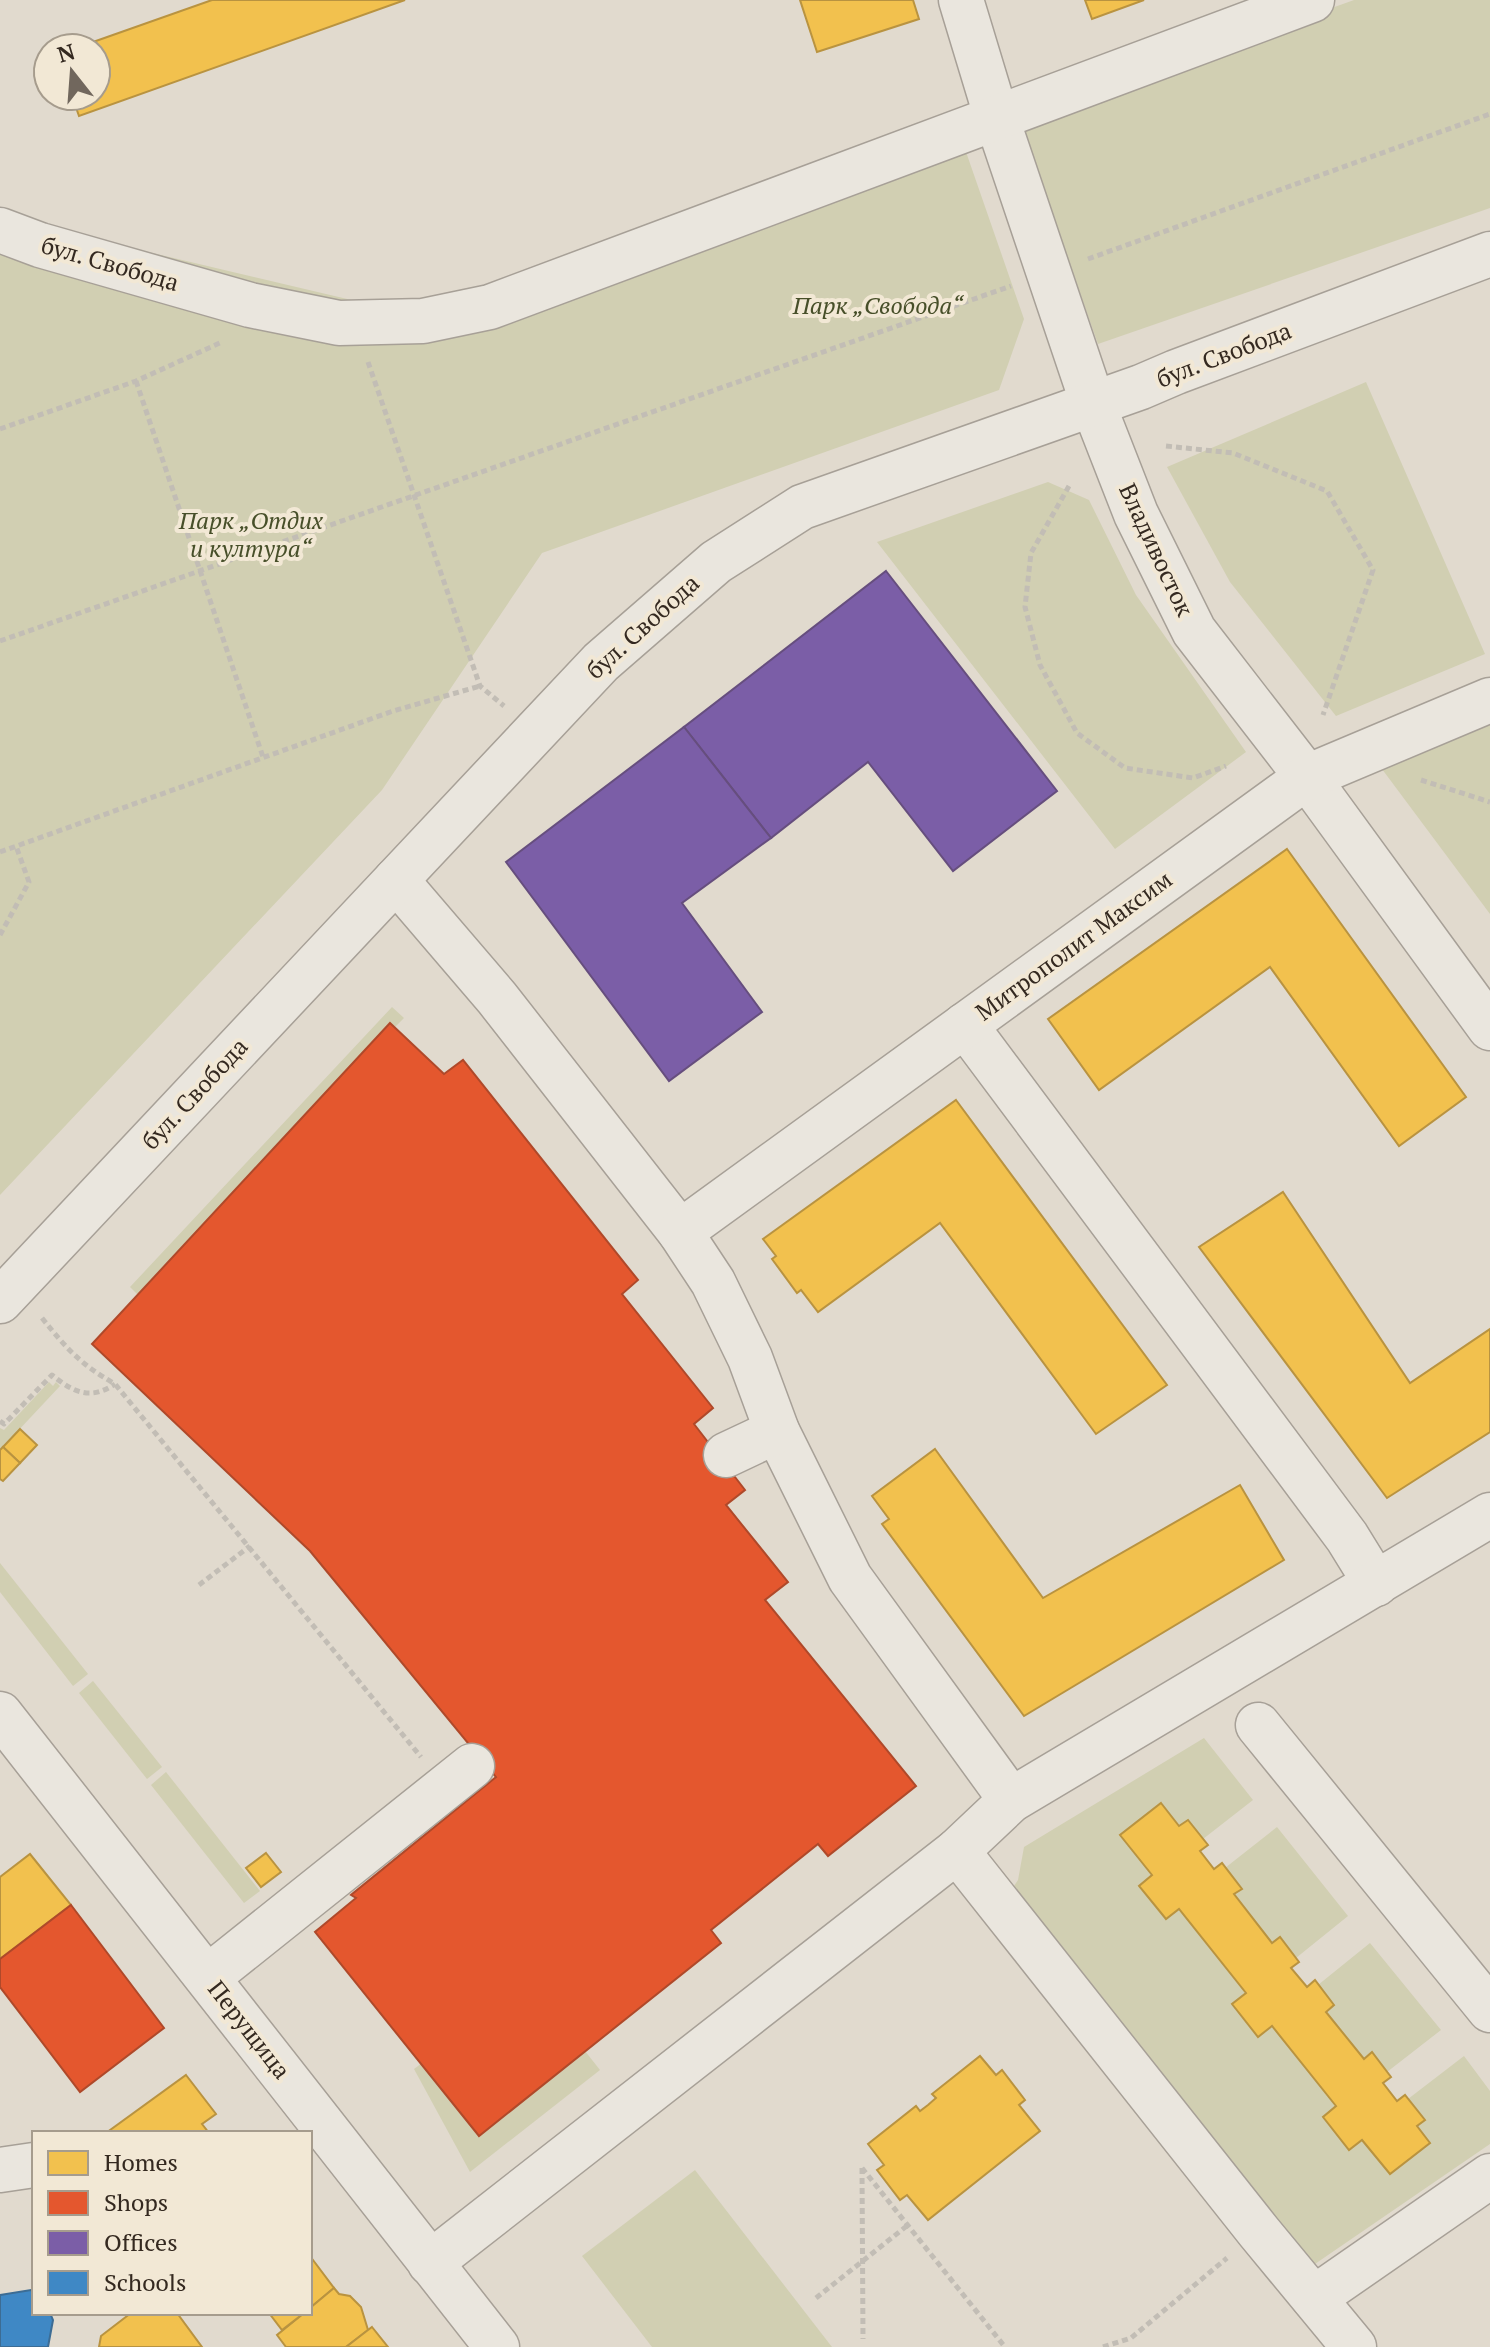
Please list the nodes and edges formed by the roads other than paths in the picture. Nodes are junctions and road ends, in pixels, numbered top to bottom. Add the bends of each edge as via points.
1 (961, 0) edge
2 (1312, 0) edge
3 (997, 119) junction
4 (0, 230) edge
5 (1490, 254) edge
6 (1093, 404) junction
7 (1490, 700) edge
8 (1307, 777) junction
9 (396, 880) junction
10 (965, 1025) junction
11 (1490, 1028) edge
12 (680, 1232) junction
13 (0, 1301) edge
14 (777, 1431) junction
15 (726, 1455) dead end
16 (1490, 1515) edge
17 (1376, 1584) junction
18 (0, 1714) edge
19 (1258, 1725) dead end
20 (472, 1766) dead end
21 (1011, 1800) junction
22 (957, 1851) junction
23 (208, 1977) junction
24 (1490, 2010) edge
25 (32, 2165) edge
26 (0, 2170) edge
27 (1490, 2176) edge
28 (430, 2263) junction
29 (1314, 2298) junction
30 (497, 2347) edge
31 (1354, 2347) edge

1 - 3 street, Владивосток
2 - 3 street, бул. Свобода
3 - 4 street, бул. Свобода via 490,307 423,321 339,323 250,305
3 - 6 street, Владивосток
5 - 6 street, бул. Свобода
6 - 8 street, Владивосток via 1136,514 1194,631
6 - 9 street, бул. Свобода via 802,507 716,562 601,662
7 - 8 street, Митрополит Максим
8 - 10 street, Митрополит Максим
8 - 11 street, Владивосток
9 - 12 street via 497,998
9 - 13 street, бул. Свобода
10 - 12 street, Митрополит Максим
10 - 17 street via 1347,1537
12 - 14 street via 713,1282 750,1358
14 - 15 street
14 - 21 street via 850,1578
16 - 17 street
17 - 21 street
18 - 23 street, Перущица
19 - 24 street
20 - 23 street
21 - 22 street
22 - 28 street
22 - 29 street
23 - 28 street, Перущица
25 - 26 street
27 - 29 street
28 - 30 street, Перущица
29 - 31 street

